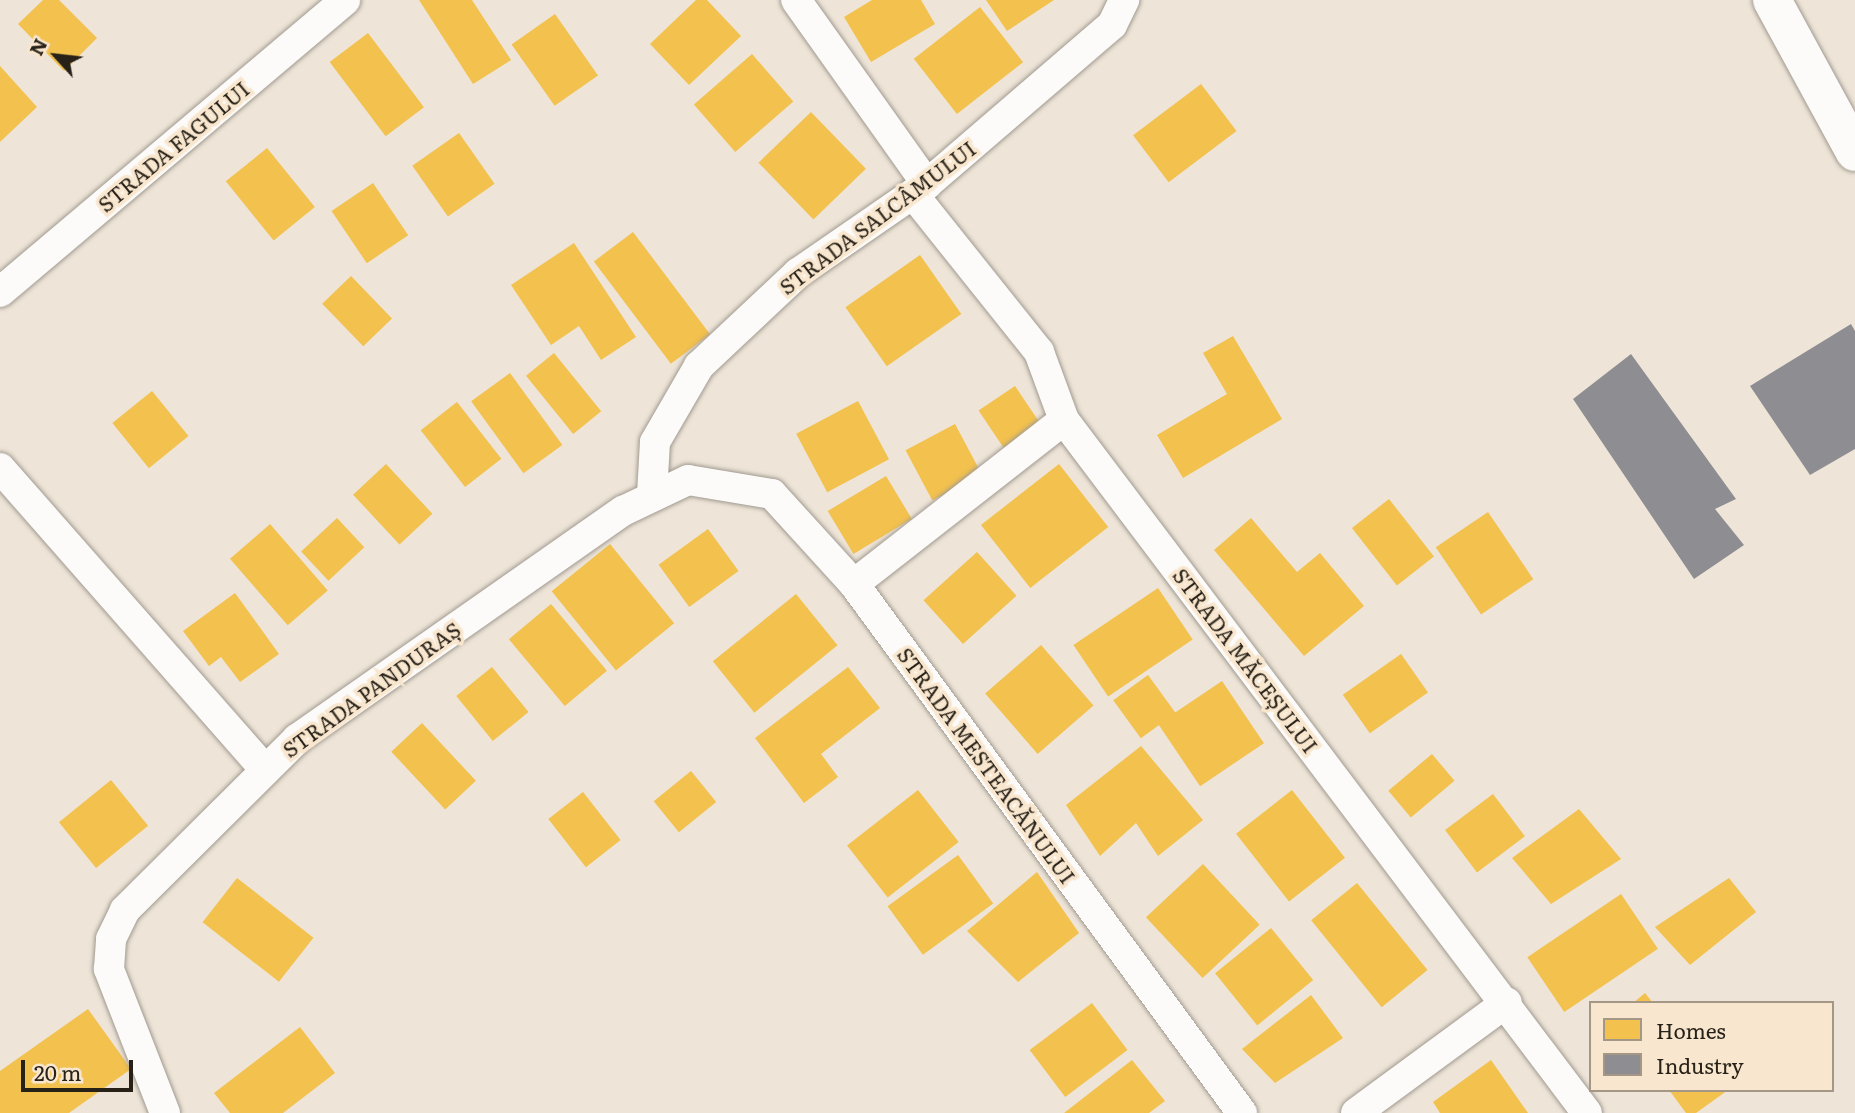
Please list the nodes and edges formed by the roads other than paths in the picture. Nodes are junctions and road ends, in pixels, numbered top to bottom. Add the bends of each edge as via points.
1 (345, 0) edge
2 (796, 0) edge
3 (1124, 0) edge
4 (1772, 0) edge
5 (1855, 152) edge
6 (920, 189) junction
7 (0, 292) edge
8 (1064, 420) junction
9 (0, 468) edge
10 (688, 480) joint
11 (652, 495) junction
12 (854, 584) junction
13 (264, 769) junction
14 (1507, 1002) junction
15 (165, 1113) edge
16 (1242, 1113) edge
17 (1356, 1113) edge
18 (1587, 1113) edge

1 - 7 street, STRADA FAGULUI
2 - 6 street, STRADA MĂCEȘULUI
3 - 6 street, STRADA SALCÂMULUI via 1112,25
4 - 5 main road
6 - 8 street, STRADA MĂCEȘULUI via 1039,352
6 - 11 street, STRADA SALCÂMULUI via 798,273 699,366 655,442
8 - 12 street
8 - 14 street, STRADA MĂCEȘULUI
9 - 13 street
10 - 11 street, STRADA PANDURAȘ
10 - 12 street, STRADA MESTEACĂNULUI via 772,494
11 - 13 street, STRADA PANDURAȘ via 297,738
12 - 16 street, STRADA MESTEACĂNULUI
13 - 15 street, STRADA PANDURAȘ via 125,910 111,939 109,969
14 - 17 street
14 - 18 street, STRADA MĂCEȘULUI

